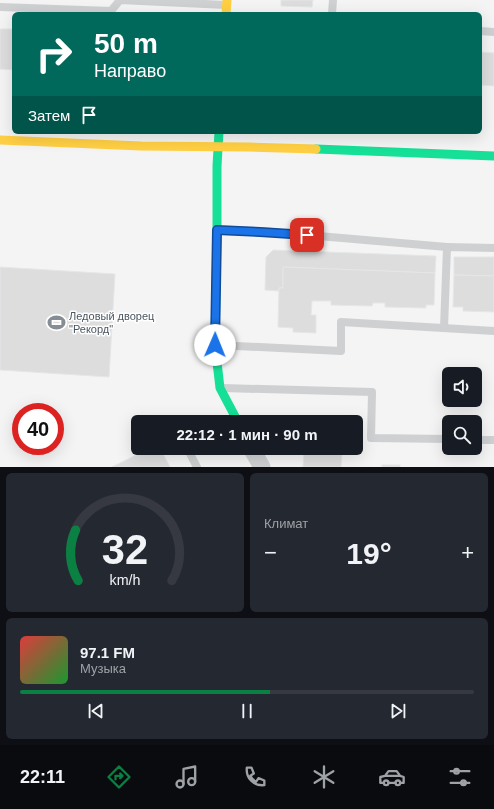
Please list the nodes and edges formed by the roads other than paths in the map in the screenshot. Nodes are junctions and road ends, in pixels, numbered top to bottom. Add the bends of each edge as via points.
1 (120, 0) edge
2 (333, 0) edge
3 (227, 6) edge
4 (0, 7) edge
5 (332, 12) edge
6 (482, 31) edge
7 (494, 32) edge
8 (219, 134) edge
9 (0, 140) edge
10 (217, 146) junction
11 (494, 156) edge
12 (217, 230) junction
13 (447, 247) junction
14 (494, 248) edge
15 (444, 328) junction
16 (494, 331) edge
17 (215, 345) junction
18 (220, 388) junction
19 (234, 415) edge
20 (442, 439) edge
21 (482, 440) edge
22 (494, 440) edge
23 (191, 455) edge
24 (256, 455) edge
25 (197, 467) edge
26 (262, 467) edge

1 - 3 lane
1 - 4 lane via 111,11
2 - 5 lane
6 - 7 lane
8 - 10 street
9 - 10 street via 141,146
10 - 11 street
10 - 12 street
12 - 13 lane
12 - 17 street
13 - 14 lane
13 - 15 lane
15 - 16 lane
15 - 17 lane via 341,322 341,351
17 - 18 street
18 - 19 street
18 - 20 lane via 372,392 371,438
21 - 22 lane
23 - 25 lane
24 - 26 street

